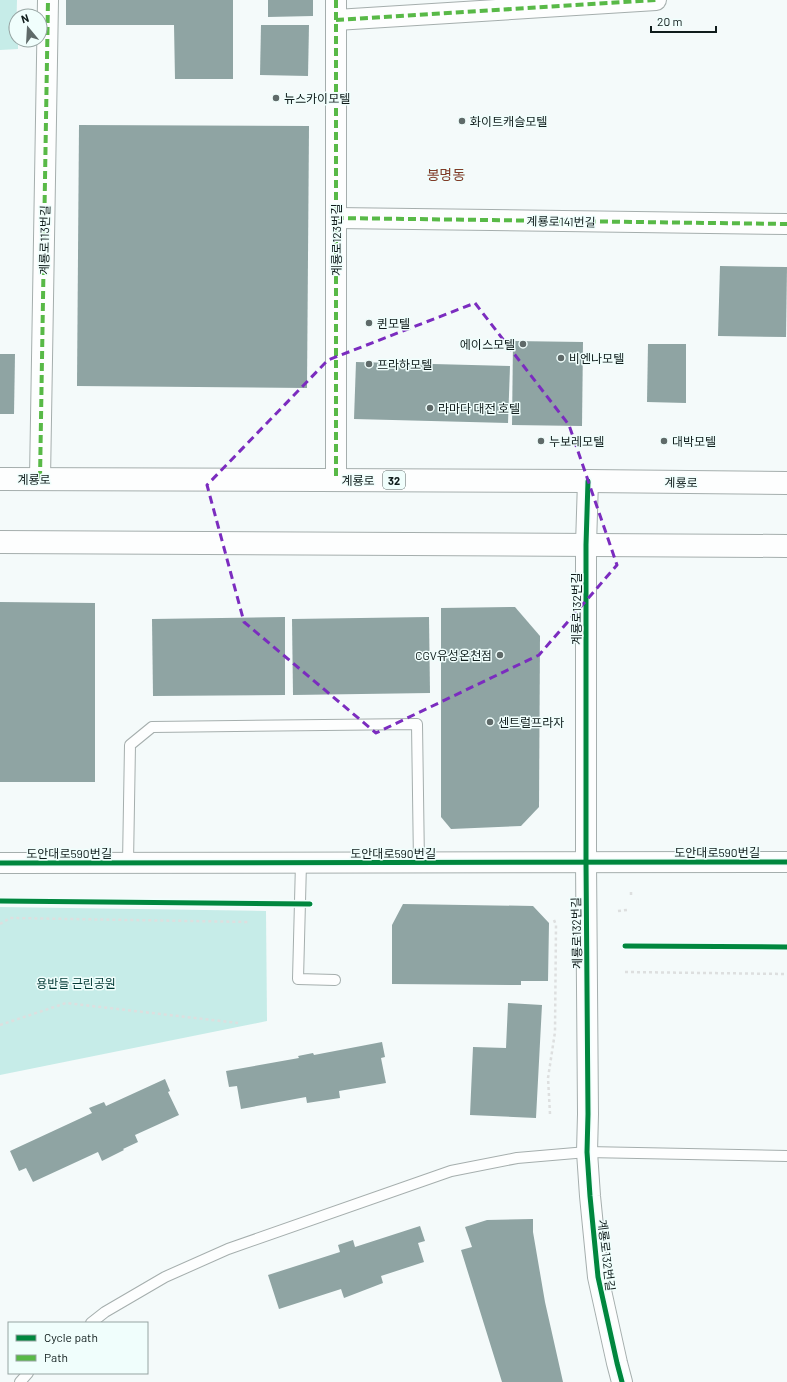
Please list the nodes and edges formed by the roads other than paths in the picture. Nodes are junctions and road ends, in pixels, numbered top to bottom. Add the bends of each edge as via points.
1 (48, 0) edge
2 (336, 0) edge
3 (656, 0) edge
4 (336, 20) junction
5 (336, 218) junction
6 (787, 224) edge
7 (0, 479) edge
8 (40, 479) junction
9 (336, 480) junction
10 (588, 481) junction
11 (787, 483) edge
12 (0, 542) edge
13 (586, 545) junction
14 (787, 546) edge
15 (419, 862) junction
16 (586, 862) junction
17 (787, 862) edge
18 (0, 863) edge
19 (128, 863) junction
20 (301, 863) junction
21 (335, 980) dead end
22 (587, 1152) junction
23 (787, 1156) edge
24 (92, 1322) edge
25 (27, 1374) edge
26 (20, 1382) edge
27 (622, 1382) edge

1 - 8 street, 계룡로113번길
2 - 4 street, 계룡로123번길
3 - 4 street
4 - 5 street, 계룡로123번길
5 - 6 street, 계룡로141번길
5 - 9 street, 계룡로123번길
7 - 8 main road, 계룡로 / 32
8 - 9 main road, 계룡로 / 32
9 - 10 main road, 계룡로 / 32
10 - 11 main road, 계룡로 / 32
10 - 13 street, 계룡로132번길
12 - 13 main road
13 - 14 main road
13 - 16 street, 계룡로132번길
15 - 16 street, 도안대로590번길
15 - 19 lane via 417,724 152,727 130,745
15 - 20 street, 도안대로590번길
16 - 17 street, 도안대로590번길
16 - 22 street, 계룡로132번길
18 - 19 street, 도안대로590번길
19 - 20 street, 도안대로590번길
20 - 21 lane via 298,979
22 - 23 lane
22 - 24 lane via 517,1158 451,1171 228,1249 165,1277
22 - 27 street, 계룡로132번길 via 598,1277
25 - 26 lane

